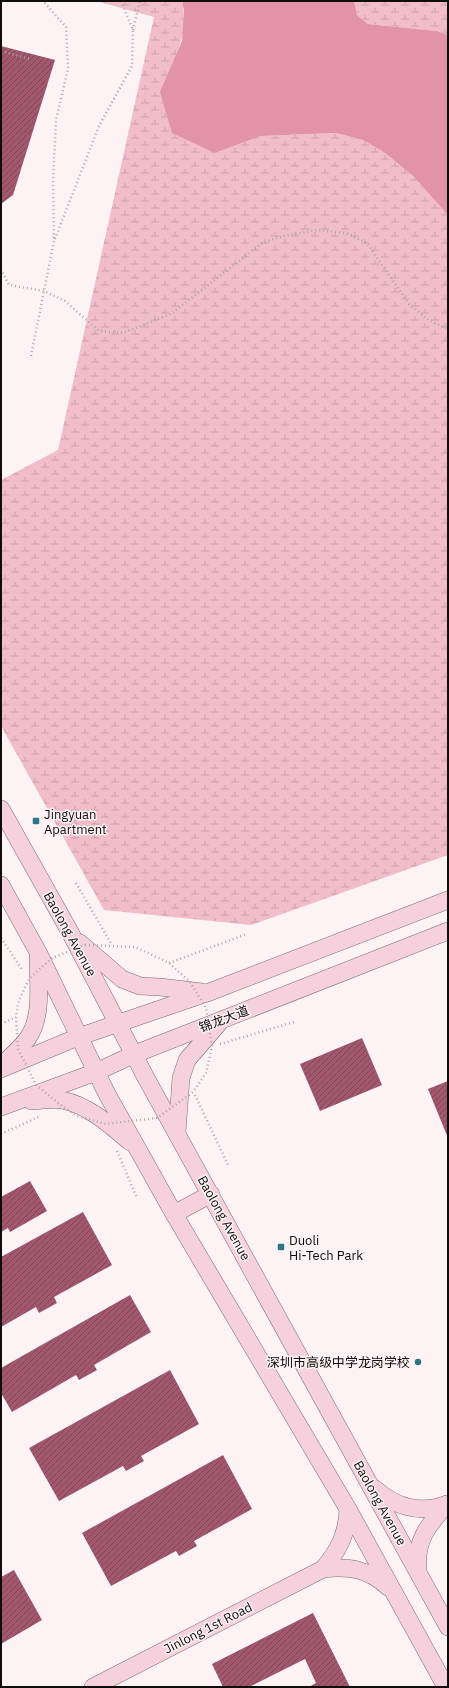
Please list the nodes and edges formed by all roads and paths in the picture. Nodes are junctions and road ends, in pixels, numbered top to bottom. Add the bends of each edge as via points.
1 (43, 1) edge
2 (121, 1) edge
3 (140, 1) edge
4 (133, 30) junction
5 (1, 51) edge
6 (30, 59) dead end
7 (54, 241) junction
8 (1, 269) edge
9 (44, 291) junction
10 (448, 329) edge
11 (31, 356) dead end
12 (1, 809) edge
13 (76, 883) dead end
14 (1, 885) edge
15 (448, 900) edge
16 (448, 931) edge
17 (70, 932) junction
18 (248, 934) dead end
19 (1, 938) edge
20 (112, 945) junction
21 (38, 952) junction
22 (169, 963) junction
23 (29, 979) junction
24 (207, 992) junction
25 (16, 1017) junction
26 (222, 1020) junction
27 (294, 1022) dead end
28 (118, 1023) junction
29 (1, 1024) edge
30 (78, 1037) junction
31 (212, 1047) junction
32 (135, 1054) junction
33 (1, 1065) edge
34 (1, 1069) edge
35 (96, 1072) junction
36 (194, 1092) junction
37 (7, 1105) edge
38 (62, 1106) junction
39 (55, 1109) dead end
40 (42, 1115) dead end
41 (106, 1124) junction
42 (109, 1131) dead end
43 (177, 1132) junction
44 (1, 1134) edge
45 (115, 1144) dead end
46 (137, 1148) junction
47 (228, 1165) dead end
48 (211, 1194) junction
49 (137, 1198) dead end
50 (174, 1214) junction
51 (370, 1485) junction
52 (448, 1504) edge
53 (348, 1509) junction
54 (323, 1569) junction
55 (418, 1572) junction
56 (393, 1591) junction
57 (448, 1627) edge
58 (93, 1687) edge
59 (446, 1687) edge

1 - 7 path via 66,27 68,69 56,120
2 - 4 path
3 - 4 path
4 - 7 path via 132,66 99,126
5 - 6 path
7 - 9 path
8 - 9 path via 9,284
9 - 10 path via 65,301 99,331 123,333 171,314 262,244 283,236 318,230 346,233 368,243 409,304 430,321
9 - 11 path
12 - 17 main road, Baolong Avenue
13 - 20 path
14 - 21 main road
15 - 24 main road
16 - 26 main road, 锦龙大道
17 - 24 main road via 89,952 122,979 140,986
17 - 28 main road, Baolong Avenue
18 - 22 path
19 - 23 path
20 - 22 path, bridge via 135,948
20 - 23 path, bridge via 85,945 52,958
21 - 30 main road
21 - 33 main road via 39,998 36,1021 29,1037
22 - 31 path, bridge via 190,982 206,1008
23 - 25 path, bridge via 19,1000
24 - 28 main road
25 - 29 path
25 - 38 path, bridge via 18,1049 36,1084
26 - 32 main road, 锦龙大道
26 - 43 main road via 187,1060 181,1078
27 - 31 path
28 - 30 main road
28 - 32 main road, Baolong Avenue
30 - 34 main road
30 - 35 main road
31 - 36 path, bridge via 206,1073
32 - 35 main road, 锦龙大道
32 - 43 main road, Baolong Avenue
35 - 37 main road, 锦龙大道
35 - 46 main road
36 - 41 path, bridge via 157,1118
36 - 47 path
37 - 46 main road via 60,1099 77,1104
38 - 39 path
38 - 41 path, bridge via 77,1116
40 - 44 path
41 - 42 path
43 - 48 main road, Baolong Avenue
45 - 49 path
46 - 50 main road
48 - 50 main road
48 - 51 main road, Baolong Avenue
50 - 53 main road
51 - 52 main road via 397,1505 432,1509
51 - 55 main road, Baolong Avenue
52 - 55 main road via 426,1529 420,1542 416,1557
53 - 54 main road, Jinlong 1st Road via 347,1526 342,1541
53 - 56 main road
54 - 56 main road, Jinlong 1st Road via 341,1567 361,1570 379,1578
54 - 58 main road, Jinlong 1st Road
55 - 57 main road, Baolong Avenue
56 - 59 main road

